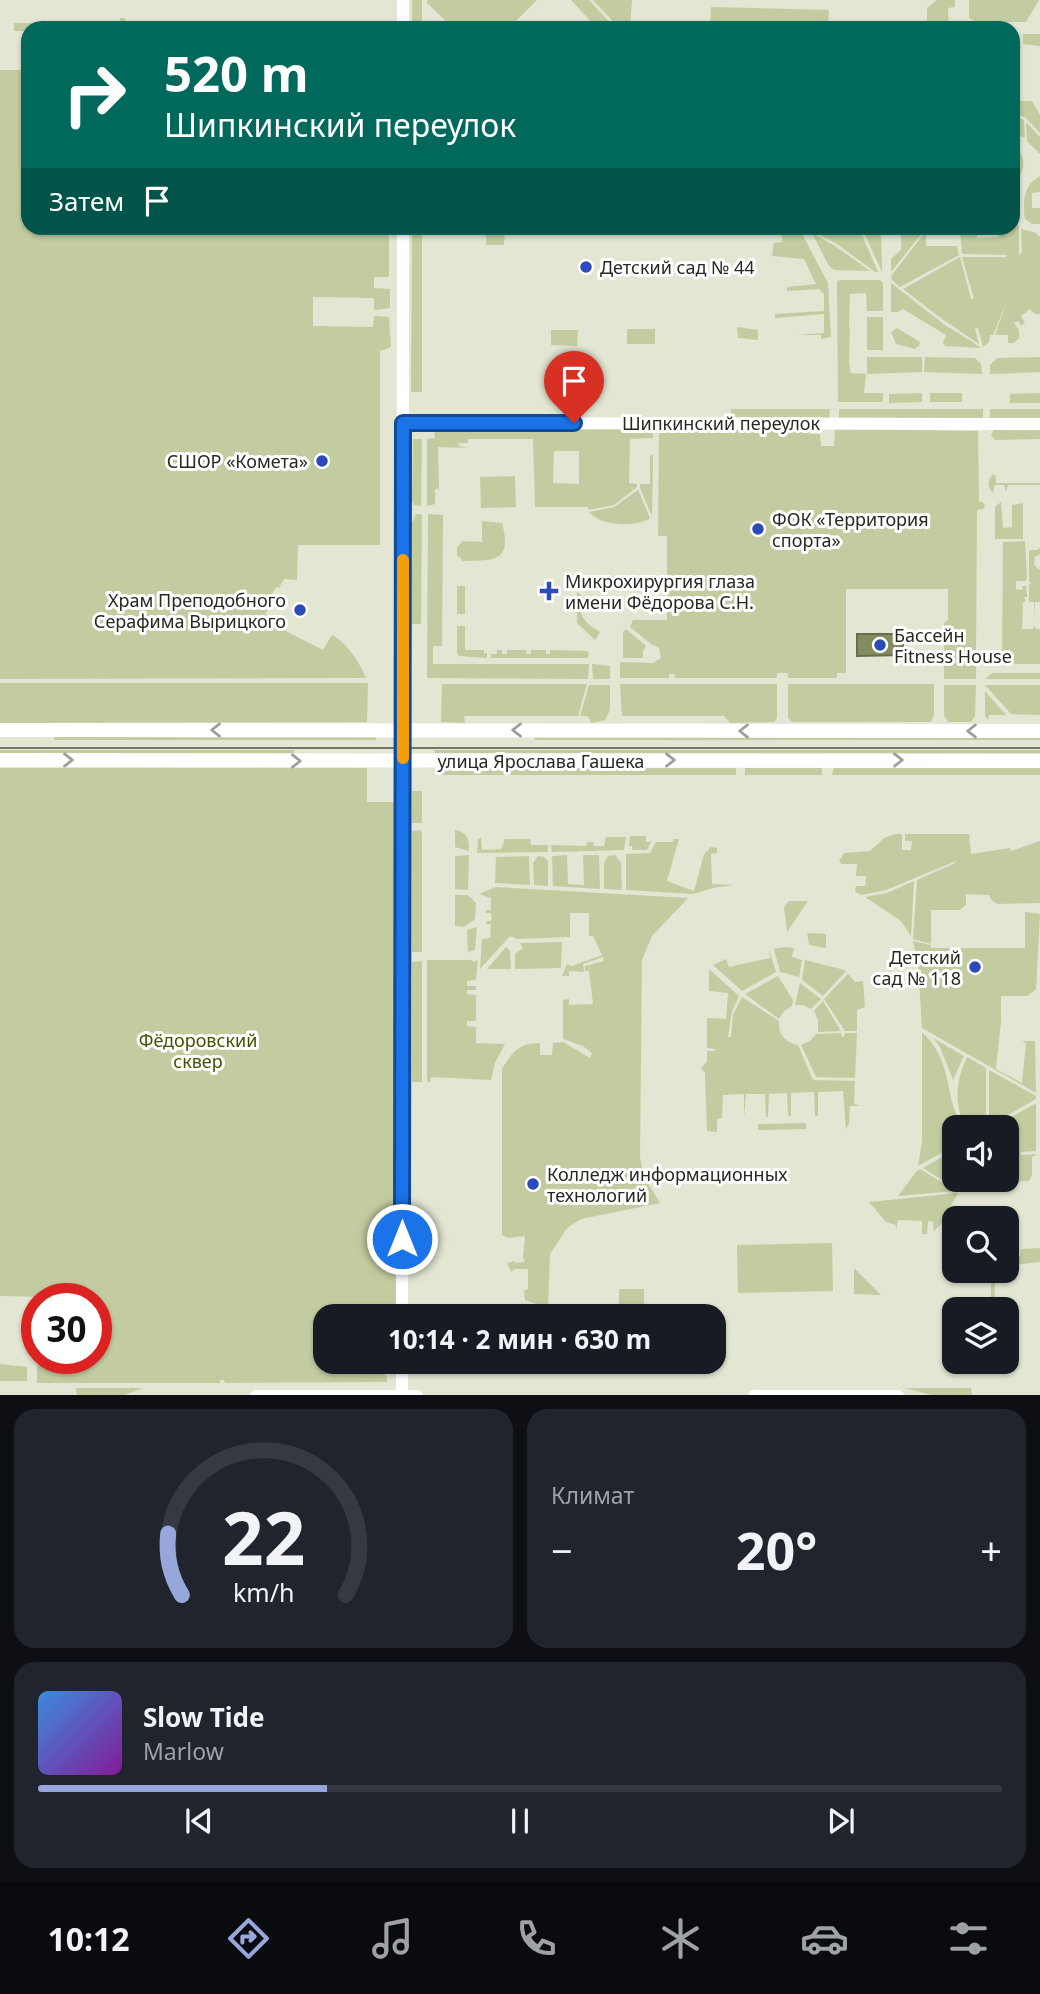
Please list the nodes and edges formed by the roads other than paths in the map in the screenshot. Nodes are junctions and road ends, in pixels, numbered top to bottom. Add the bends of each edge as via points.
1 (404, 0) edge
2 (404, 21) edge
3 (403, 235) edge
4 (403, 423) junction
5 (1040, 424) edge
6 (0, 730) edge
7 (403, 730) junction
8 (1040, 731) edge
9 (0, 760) edge
10 (403, 761) junction
11 (1040, 761) edge
12 (402, 1304) edge
13 (402, 1374) edge
14 (256, 1395) edge
15 (402, 1395) edge
16 (417, 1395) edge
17 (754, 1395) edge
18 (898, 1395) edge

1 - 2 street
3 - 4 street
4 - 5 street, Шипкинский переулок
4 - 7 street
7 -> 6 street, улица Ярослава Гашека
8 -> 7 street, улица Ярослава Гашека
7 - 10 street
9 -> 10 street, улица Ярослава Гашека
10 -> 11 street, улица Ярослава Гашека
10 - 12 street
13 - 15 street
14 - 15 street
15 - 16 street
17 - 18 street

